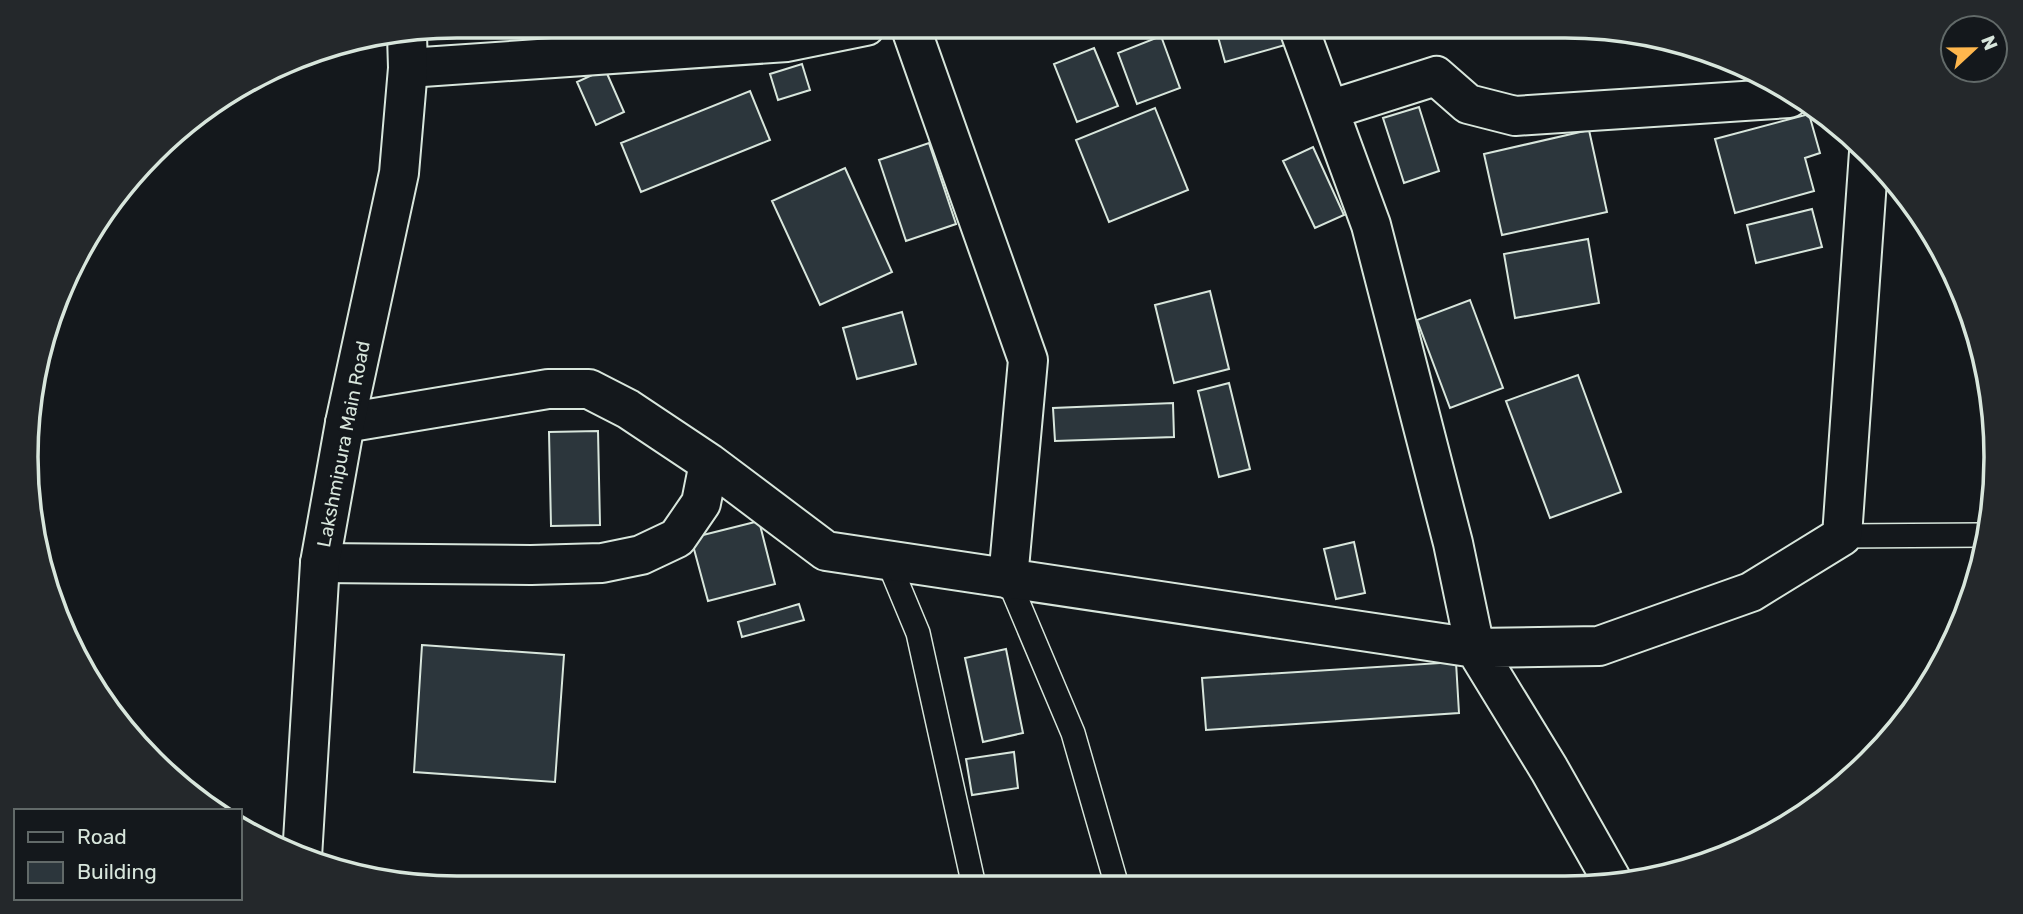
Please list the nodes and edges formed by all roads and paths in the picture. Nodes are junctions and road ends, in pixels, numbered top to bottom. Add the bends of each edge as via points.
1 (659, 39) edge
2 (915, 39) edge
3 (1303, 39) edge
4 (407, 51) edge
5 (1781, 99) edge
6 (1329, 110) junction
7 (1868, 167) edge
8 (345, 423) junction
9 (709, 463) junction
10 (1977, 535) edge
11 (1842, 536) junction
12 (888, 561) junction
13 (320, 564) junction
14 (1008, 579) junction
15 (1475, 648) junction
16 (303, 846) edge
17 (1608, 873) edge
18 (972, 876) edge
19 (1114, 876) edge

1 - 4 street
2 - 14 street via 1028,360
3 - 6 street
4 - 8 street, Lakshmipura Main Road via 400,173
5 - 6 street via 1515,116 1468,104 1436,76
6 - 15 street via 1371,225 1453,543
7 - 11 street
8 - 9 street via 548,389 589,389
8 - 13 street, Lakshmipura Main Road
9 - 12 street via 826,551
9 - 13 street via 701,503 677,538 641,555 590,564
10 - 11 lane
11 - 15 street via 1751,592 1599,646
12 - 14 street
12 - 18 lane via 918,634
13 - 16 street, Lakshmipura Main Road
14 - 15 street
14 - 19 lane via 1073,733
15 - 17 street

